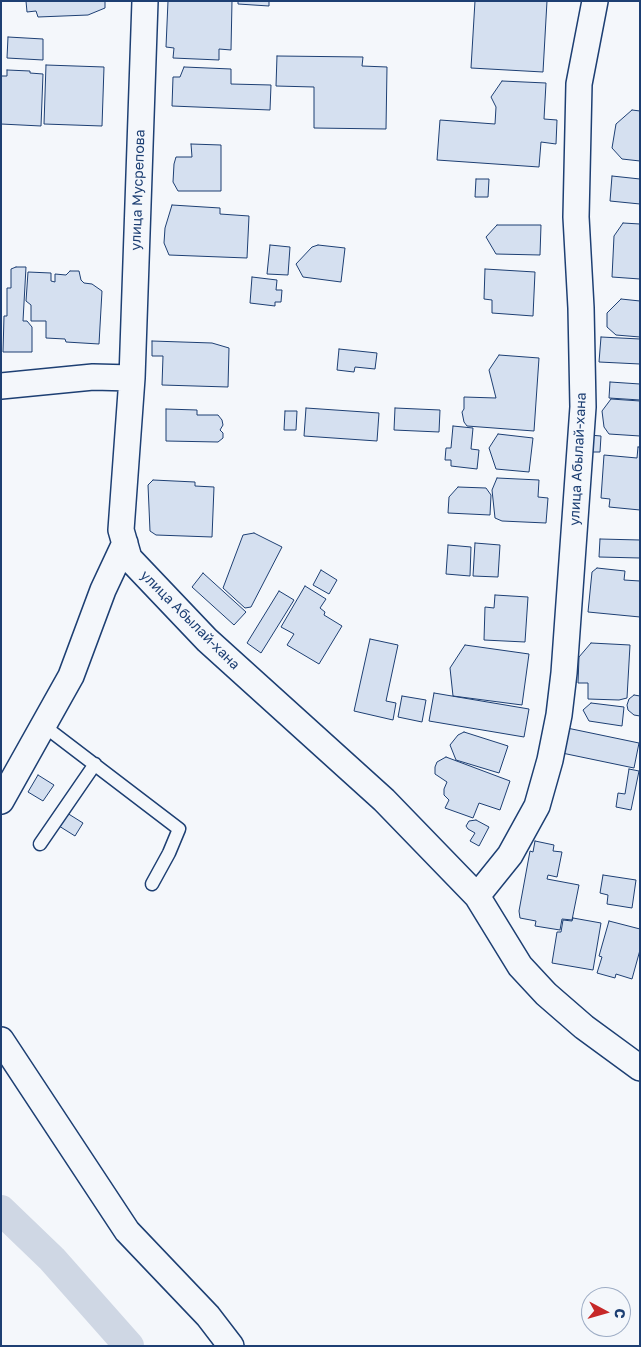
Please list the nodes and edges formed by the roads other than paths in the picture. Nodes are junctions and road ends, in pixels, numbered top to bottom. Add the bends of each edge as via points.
1 (145, 1) edge
2 (595, 1) edge
3 (132, 378) junction
4 (1, 386) edge
5 (125, 543) junction
6 (44, 726) junction
7 (95, 764) junction
8 (1, 801) edge
9 (40, 844) dead end
10 (152, 884) dead end
11 (477, 896) junction
12 (1, 1040) edge
13 (640, 1068) edge
14 (231, 1346) edge

1 - 3 street, улица Мусрепова
2 - 11 street, улица Абылай-хана via 579,84 576,217 583,407 560,714 537,806 510,855
3 - 4 street via 93,377
3 - 5 street, улица Абылай-хана via 122,530
5 - 6 street via 103,590 71,676
5 - 11 street, улица Абылай-хана via 129,558 207,640 384,800
6 - 7 lane
6 - 8 street
7 - 9 lane
7 - 10 lane via 179,829
11 - 13 street, улица Абылай-хана via 520,966 546,994
12 - 14 street via 128,1231 208,1316

